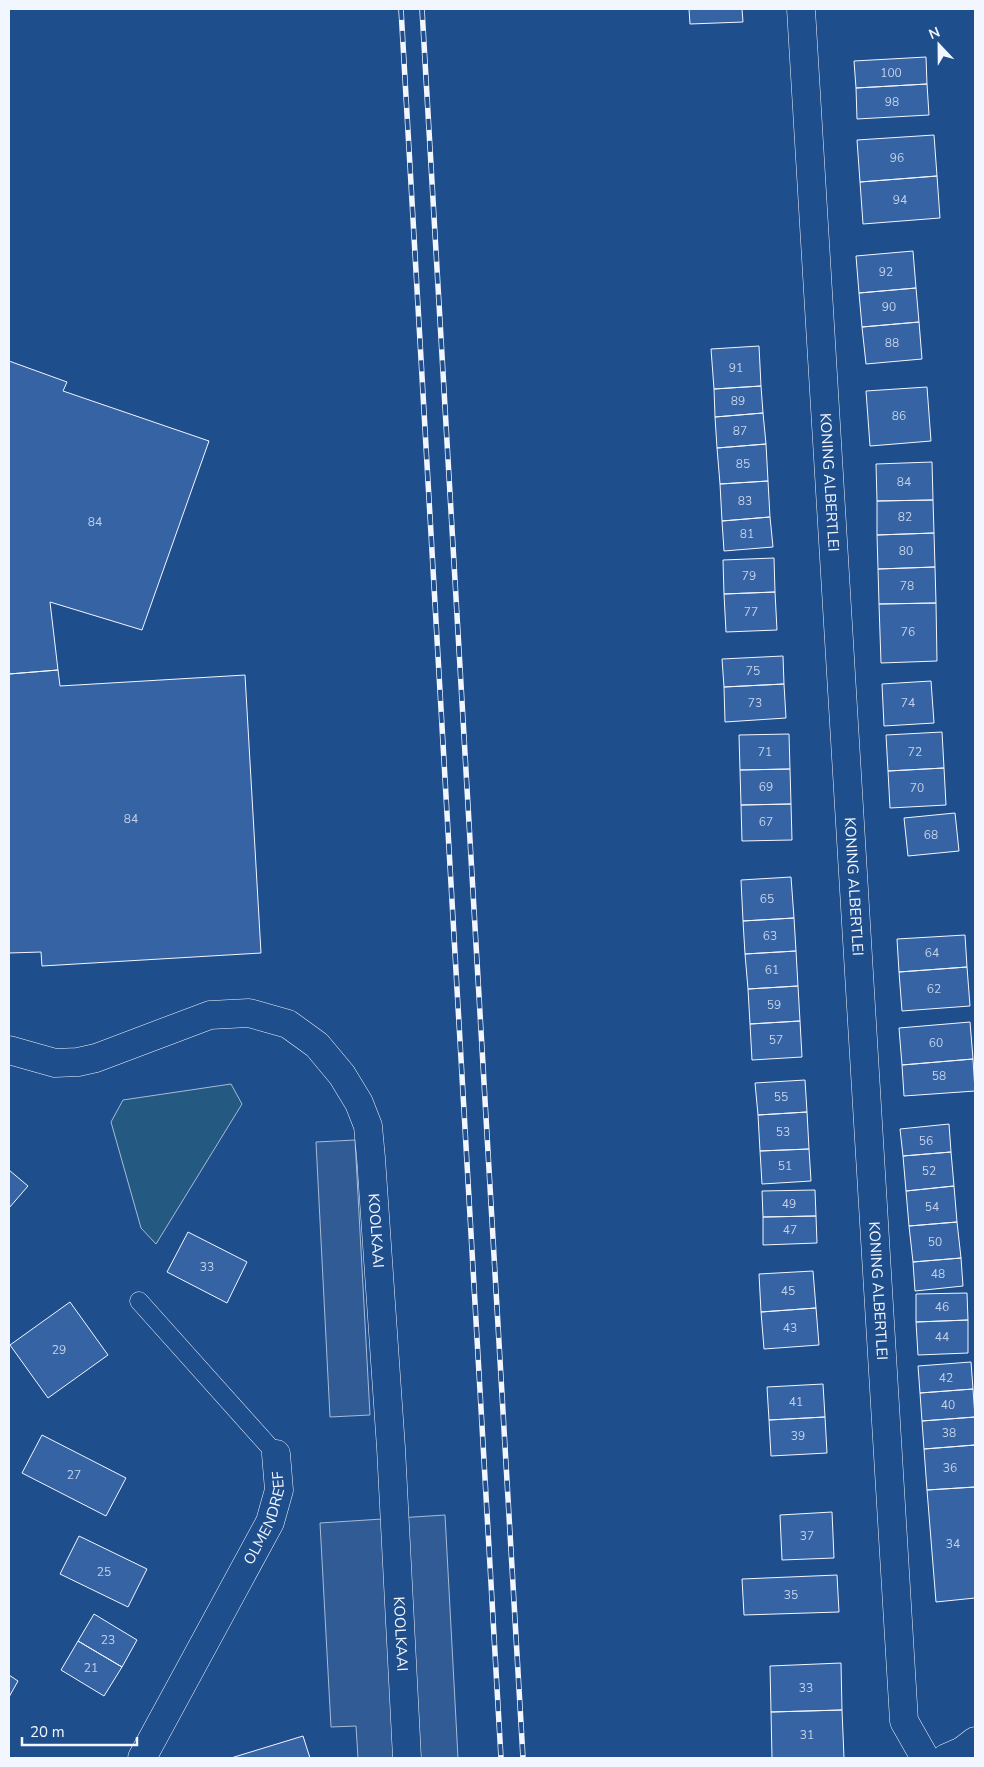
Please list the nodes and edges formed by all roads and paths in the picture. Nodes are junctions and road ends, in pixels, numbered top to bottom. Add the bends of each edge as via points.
1 (801, 9) edge
2 (9, 1050) edge
3 (139, 1301) dead end
4 (276, 1454) joint
5 (975, 1740) edge
6 (142, 1758) edge
7 (407, 1758) edge
8 (925, 1758) edge
9 (946, 1758) edge

1 - 8 street, KONING ALBERTLEI via 904,1721
2 - 7 street, KOOLKAAI via 55,1064 78,1062 210,1015 249,1013 288,1024 316,1045 342,1074 359,1103 368,1126 371,1158 391,1448
3 - 4 lane, OLMENDREEF
4 - 6 street, OLMENDREEF via 279,1490 270,1522
5 - 9 street

